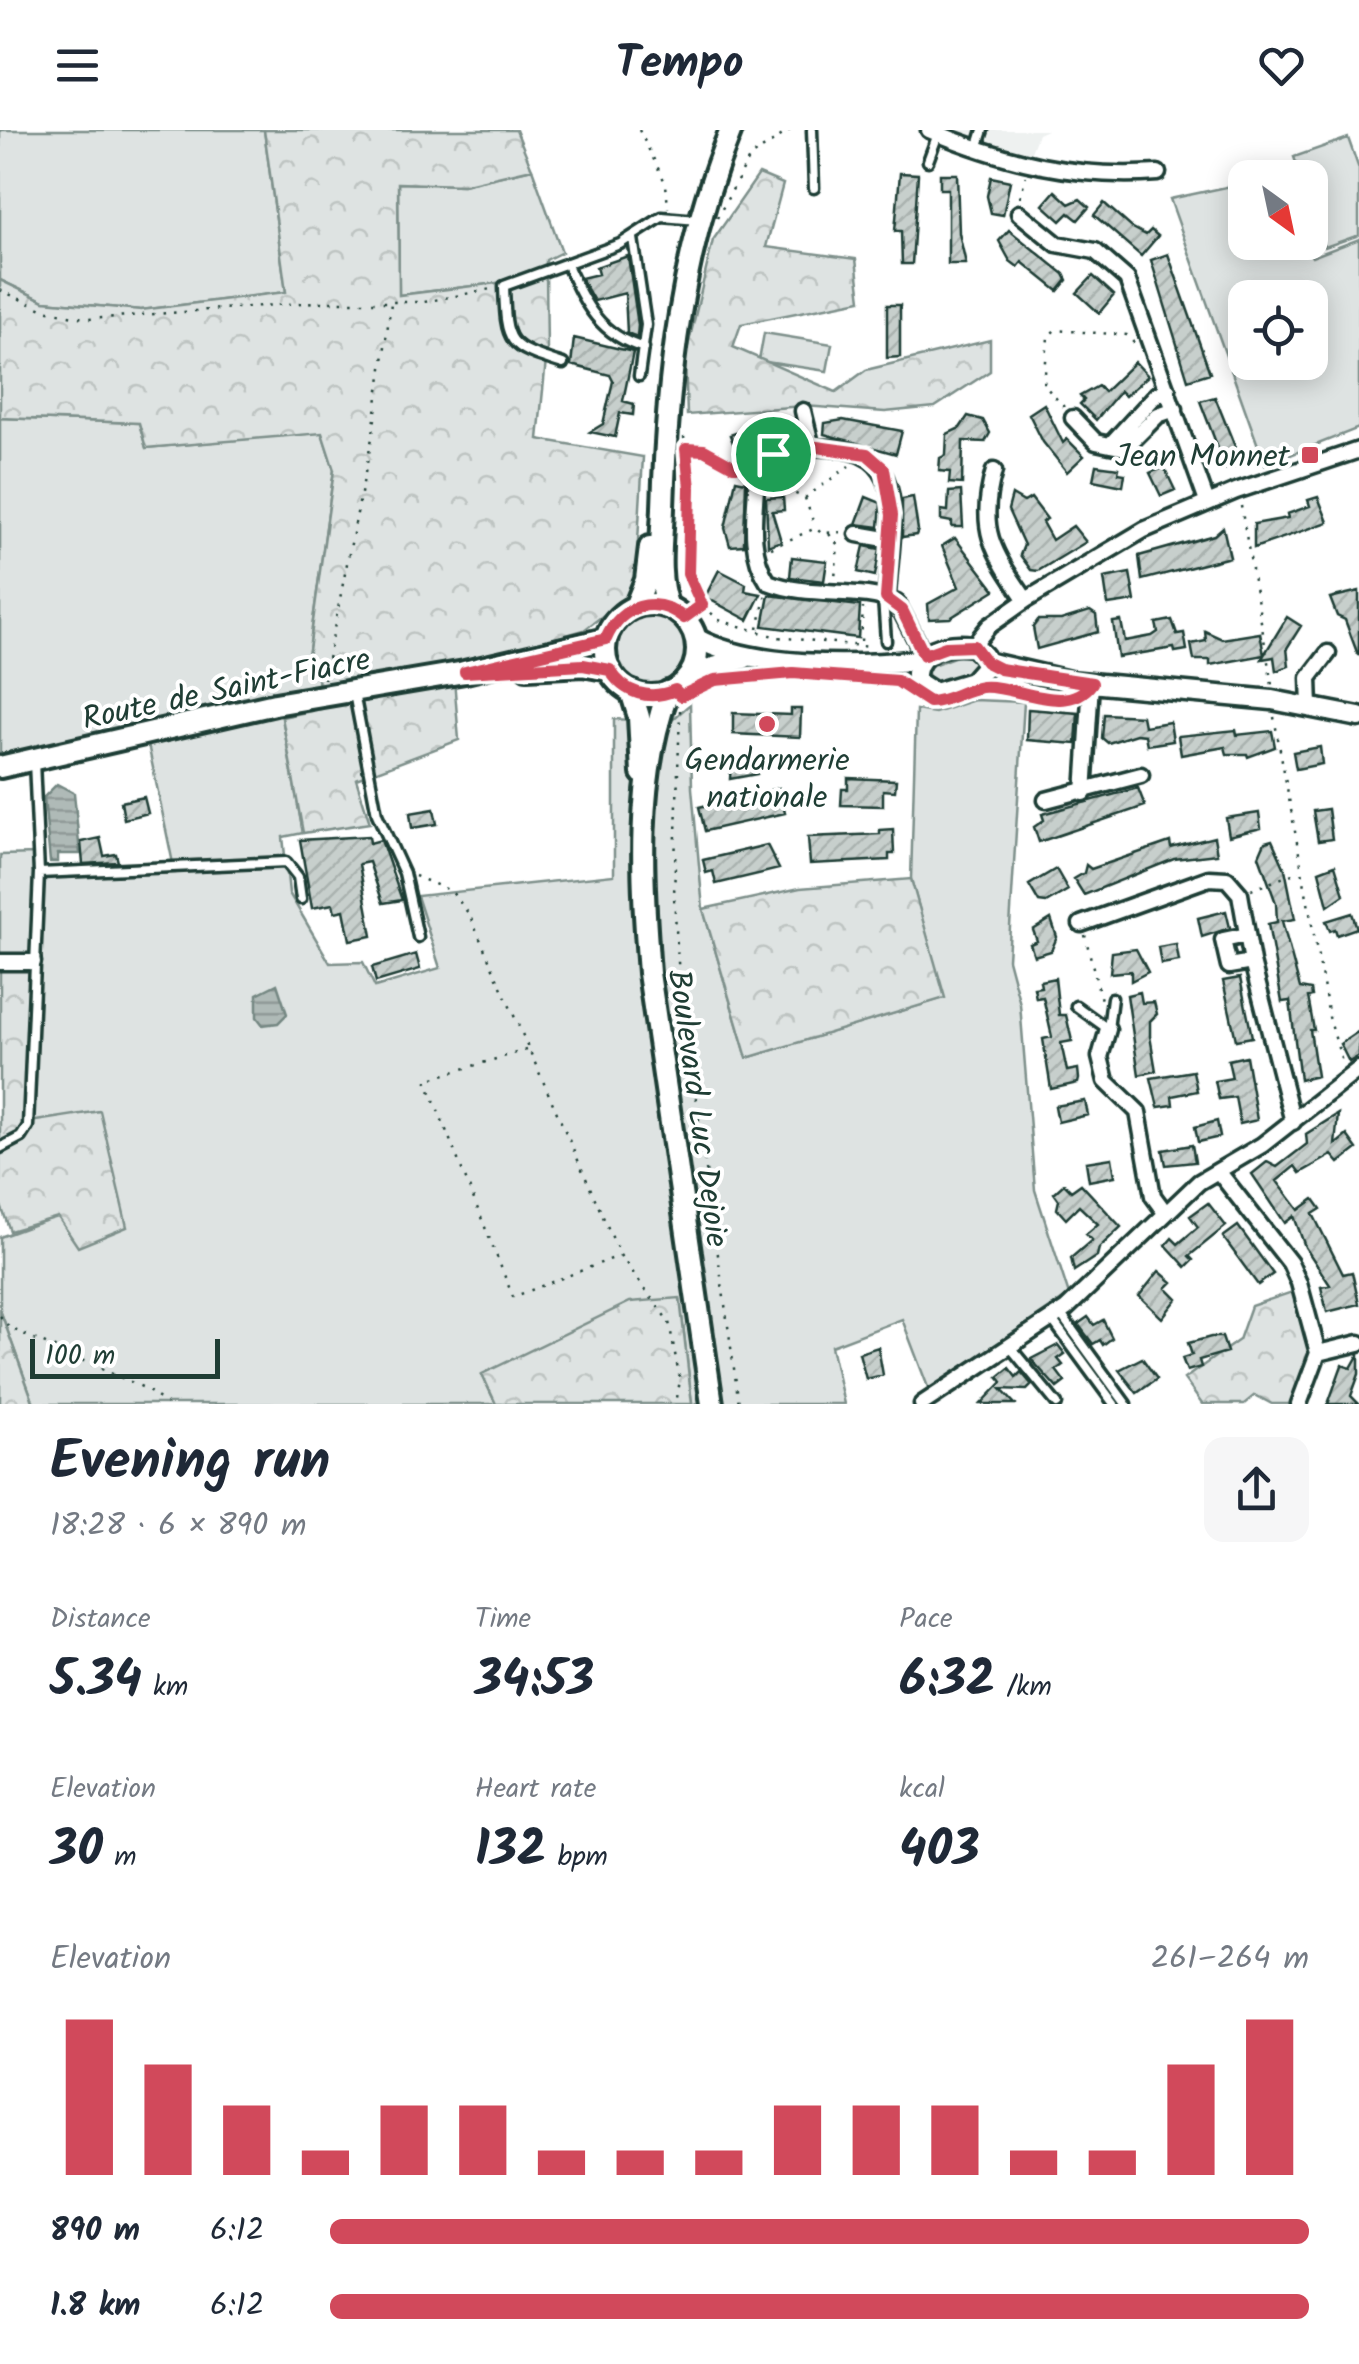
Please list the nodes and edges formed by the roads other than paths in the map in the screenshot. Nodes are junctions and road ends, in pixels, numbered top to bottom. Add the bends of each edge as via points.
1 (732, 130) edge
2 (812, 130) edge
3 (983, 130) edge
4 (934, 132) edge
5 (977, 148) junction
6 (928, 161) dead end
7 (1158, 173) dead end
8 (814, 188) dead end
9 (1019, 214) road end
10 (706, 219) junction
11 (633, 238) junction
12 (568, 265) junction
13 (644, 348) junction
14 (563, 364) dead end
15 (639, 376) dead end
16 (1168, 390) junction
17 (1174, 409) junction
18 (803, 411) dead end
19 (1073, 418) road end
20 (673, 429) junction
21 (1110, 445) junction
22 (812, 448) junction
23 (1359, 450) edge
24 (994, 470) dead end
25 (1207, 502) junction
26 (856, 534) road end
27 (891, 540) junction
28 (885, 598) junction
29 (1026, 600) junction
30 (635, 607) junction
31 (676, 612) junction
32 (696, 638) junction
33 (606, 639) junction
34 (886, 641) dead end
35 (974, 646) junction
36 (1328, 653) dead end
37 (756, 656) junction
38 (921, 657) junction
39 (986, 662) junction
40 (873, 664) junction
41 (610, 670) junction
42 (465, 672) junction
43 (692, 673) junction
44 (1069, 681) junction
45 (910, 682) junction
46 (980, 683) junction
47 (1092, 683) junction
48 (353, 689) junction
49 (631, 691) junction
50 (675, 693) junction
51 (1310, 708) junction
52 (1359, 717) edge
53 (34, 761) junction
54 (0, 766) edge
55 (1141, 775) dead end
56 (1084, 793) junction
57 (1046, 800) dead end
58 (644, 820) junction
59 (39, 873) junction
60 (301, 899) dead end
61 (1082, 924) road end
62 (1247, 935) junction
63 (418, 937) dead end
64 (0, 962) edge
65 (33, 962) junction
66 (1252, 962) junction
67 (1112, 998) dead end
68 (1076, 1006) dead end
69 (1108, 1028) junction
70 (1356, 1074) edge
71 (1293, 1122) junction
72 (0, 1148) edge
73 (1218, 1171) junction
74 (1164, 1211) junction
75 (1056, 1316) junction
76 (1359, 1342) edge
77 (1011, 1348) junction
78 (1318, 1353) junction
79 (712, 1404) edge
80 (922, 1404) edge
81 (1057, 1404) edge
82 (1114, 1404) edge
83 (1126, 1404) edge
84 (1299, 1404) edge

1 - 10 main road
2 - 8 lane
3 - 5 lane
4 - 5 street
4 - 6 lane
5 - 7 street via 1084,175
9 - 16 street via 1057,244 1096,251 1127,279
10 - 11 lane via 668,215
10 - 20 main road via 678,322
11 - 12 lane
11 - 13 lane
12 - 13 lane via 584,305 609,332
12 - 14 lane via 504,286 506,333 514,346
13 - 15 lane
16 - 17 street
16 - 21 street via 1156,394
17 - 21 street via 1125,448
17 - 25 street
18 - 22 street
19 - 21 street via 1096,442
20 - 30 main road via 646,580
20 - 31 main road via 661,578
22 - 27 street via 867,454 884,469
22 - 28 street via 773,454 756,466 755,551 768,582 832,596
23 - 25 street
24 - 29 street via 987,532
25 - 29 street via 1144,530
26 - 27 street
27 - 28 street
28 - 34 lane
28 - 38 street via 902,610
29 - 35 street via 989,626
30 - 31 main road
30 - 33 main road
31 - 32 main road
32 - 37 street
32 - 43 main road
33 - 41 main road
33 - 42 main road, Route de Saint-Fiacre
35 - 38 street
35 - 39 street
36 - 51 street via 1309,678
37 - 40 street
37 - 43 street
38 - 40 street
38 - 45 street
39 - 44 street
39 - 46 street
40 - 45 street
41 - 42 main road, Route de Saint-Fiacre via 583,665
41 - 49 main road
42 - 48 main road, Route de Saint-Fiacre
43 - 50 main road
44 - 46 street
44 - 47 street
45 - 46 street via 935,693
47 - 51 street
47 - 56 street
48 - 53 main road, Route de Saint-Fiacre
48 - 63 lane via 377,814 404,873
49 - 50 main road
49 - 58 main road, Boulevard Luc Dejoie via 639,717
50 - 58 main road, Boulevard Luc Dejoie via 659,718
51 - 52 street
53 - 54 main road, Route de Saint-Fiacre
53 - 59 lane
55 - 56 street
56 - 57 street
58 - 79 main road, Boulevard Luc Dejoie via 649,973
59 - 60 lane via 286,862 298,877
59 - 65 lane
61 - 62 street via 1209,878 1227,879 1240,894
62 - 66 street
62 - 66 street via 1223,940 1229,966
64 - 65 street
65 - 72 lane via 28,1126
66 - 71 street
67 - 69 lane
68 - 69 lane
69 - 74 street via 1100,1057 1106,1081 1138,1112 1153,1196
70 - 71 street
71 - 73 street
73 - 74 street
73 - 78 street via 1290,1262
74 - 75 street
75 - 77 street
75 - 82 lane
75 - 83 lane
76 - 78 street
77 - 80 street
77 - 81 lane
78 - 84 street

